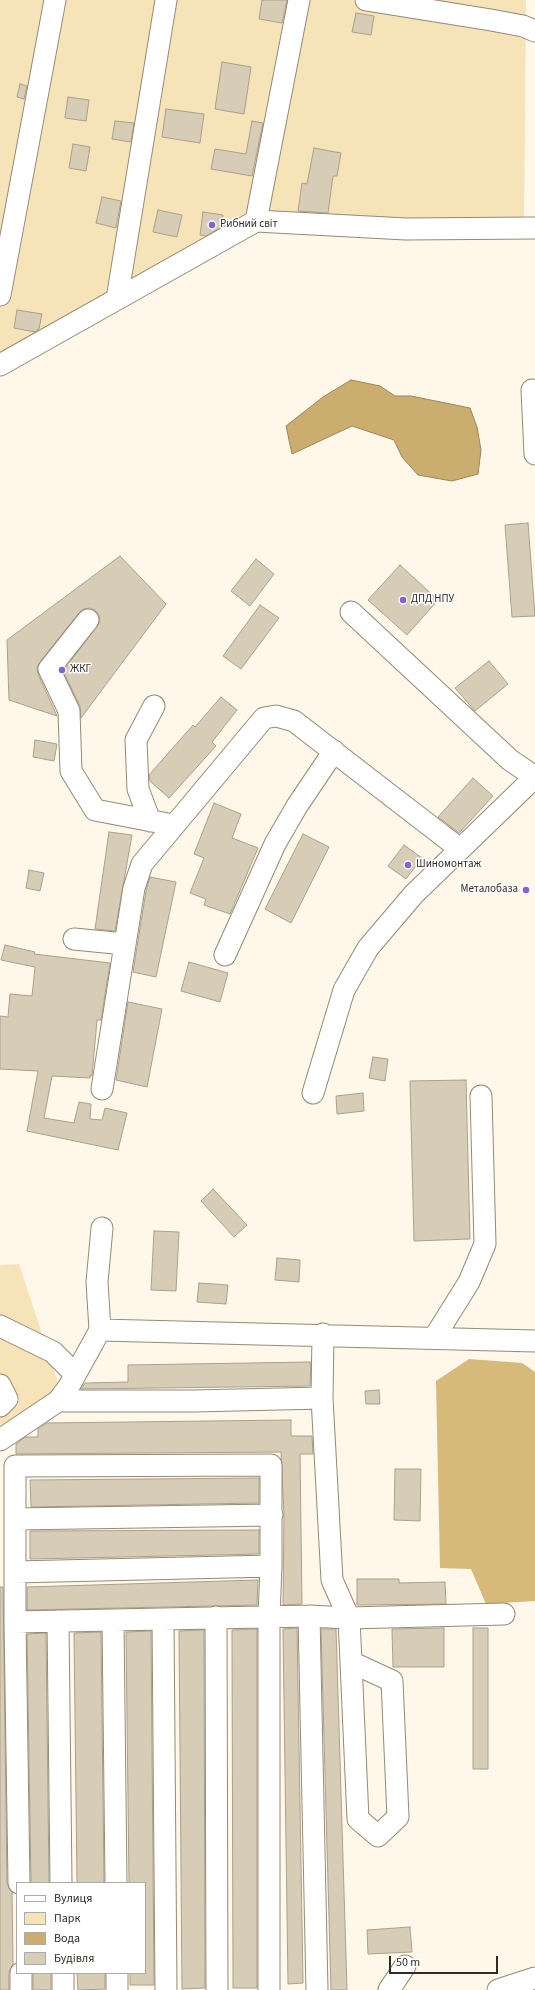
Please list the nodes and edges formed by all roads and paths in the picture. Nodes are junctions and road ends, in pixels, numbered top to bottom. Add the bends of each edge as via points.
1 (55, 0) edge
2 (166, 0) edge
3 (299, 0) edge
4 (366, 0) edge
5 (535, 31) edge
6 (256, 221) junction
7 (535, 228) edge
8 (0, 295) edge
9 (117, 299) junction
10 (0, 365) edge
11 (532, 390) dead end
12 (535, 454) edge
13 (351, 612) dead end
14 (88, 620) dead end
15 (154, 706) dead end
16 (334, 751) junction
17 (535, 773) edge
18 (535, 777) edge
19 (150, 821) junction
20 (173, 826) junction
21 (460, 849) junction
22 (74, 939) dead end
23 (125, 944) junction
24 (225, 955) dead end
25 (102, 1089) dead end
26 (313, 1094) dead end
27 (481, 1096) dead end
28 (102, 1228) dead end
29 (0, 1326) edge
30 (100, 1330) junction
31 (324, 1334) junction
32 (434, 1338) junction
33 (535, 1340) edge
34 (75, 1374) junction
35 (0, 1385) edge
36 (322, 1398) junction
37 (58, 1401) junction
38 (0, 1406) edge
39 (0, 1440) edge
40 (272, 1515) junction
41 (15, 1519) junction
42 (271, 1566) junction
43 (14, 1572) junction
44 (504, 1614) dead end
45 (268, 1616) junction
46 (309, 1616) junction
47 (216, 1617) junction
48 (349, 1618) junction
49 (163, 1619) junction
50 (113, 1620) junction
51 (58, 1621) junction
52 (15, 1622) junction
53 (351, 1662) junction
54 (19, 1882) edge
55 (61, 1882) edge
56 (116, 1882) edge
57 (405, 1966) dead end
58 (21, 1974) edge
59 (63, 1974) edge
60 (117, 1974) edge
61 (535, 1978) edge
62 (21, 1990) edge
63 (63, 1990) edge
64 (117, 1990) edge
65 (166, 1990) edge
66 (217, 1990) edge
67 (268, 1990) edge
68 (317, 1990) edge
69 (389, 1990) edge
70 (498, 1990) edge

1 - 8 street
2 - 9 street
3 - 6 street
4 - 5 street via 491,20
6 - 7 street via 406,229
6 - 9 street
9 - 10 street
11 - 12 street
13 - 18 street via 510,760
14 - 19 street via 49,669 70,711 71,771 95,810
15 - 19 street via 136,740 138,789
16 - 20 street via 294,721 276,716 264,718
16 - 21 street
16 - 24 street via 275,844
17 - 18 street
18 - 21 street
19 - 20 street
20 - 23 street via 142,864 134,888
21 - 26 street via 414,894 368,948 344,990
22 - 23 street
23 - 25 street
27 - 32 street via 485,1244 468,1282
28 - 30 street via 97,1282
29 - 34 street via 53,1352
30 - 31 street
30 - 34 street
31 - 32 street
31 - 36 street
32 - 33 street
34 - 37 street
35 - 38 street via 7,1399
36 - 37 street
36 - 48 street via 332,1580
37 - 39 street
40 - 41 street
40 - 41 street via 271,1465 15,1466
40 - 42 street
41 - 43 street
42 - 43 street
42 - 45 street
43 - 52 street
44 - 48 street
45 - 46 street
45 - 47 street
45 - 67 street
46 - 48 street
46 - 68 street
47 - 49 street
47 - 66 street
48 - 53 street
49 - 50 street
49 - 65 street
50 - 51 street
50 - 56 street
51 - 52 street
51 - 55 street
52 - 54 street
53 - 53 street via 358,1819 378,1836 398,1817 392,1681
57 - 69 street
58 - 62 street
59 - 63 street
60 - 64 street
61 - 70 street

